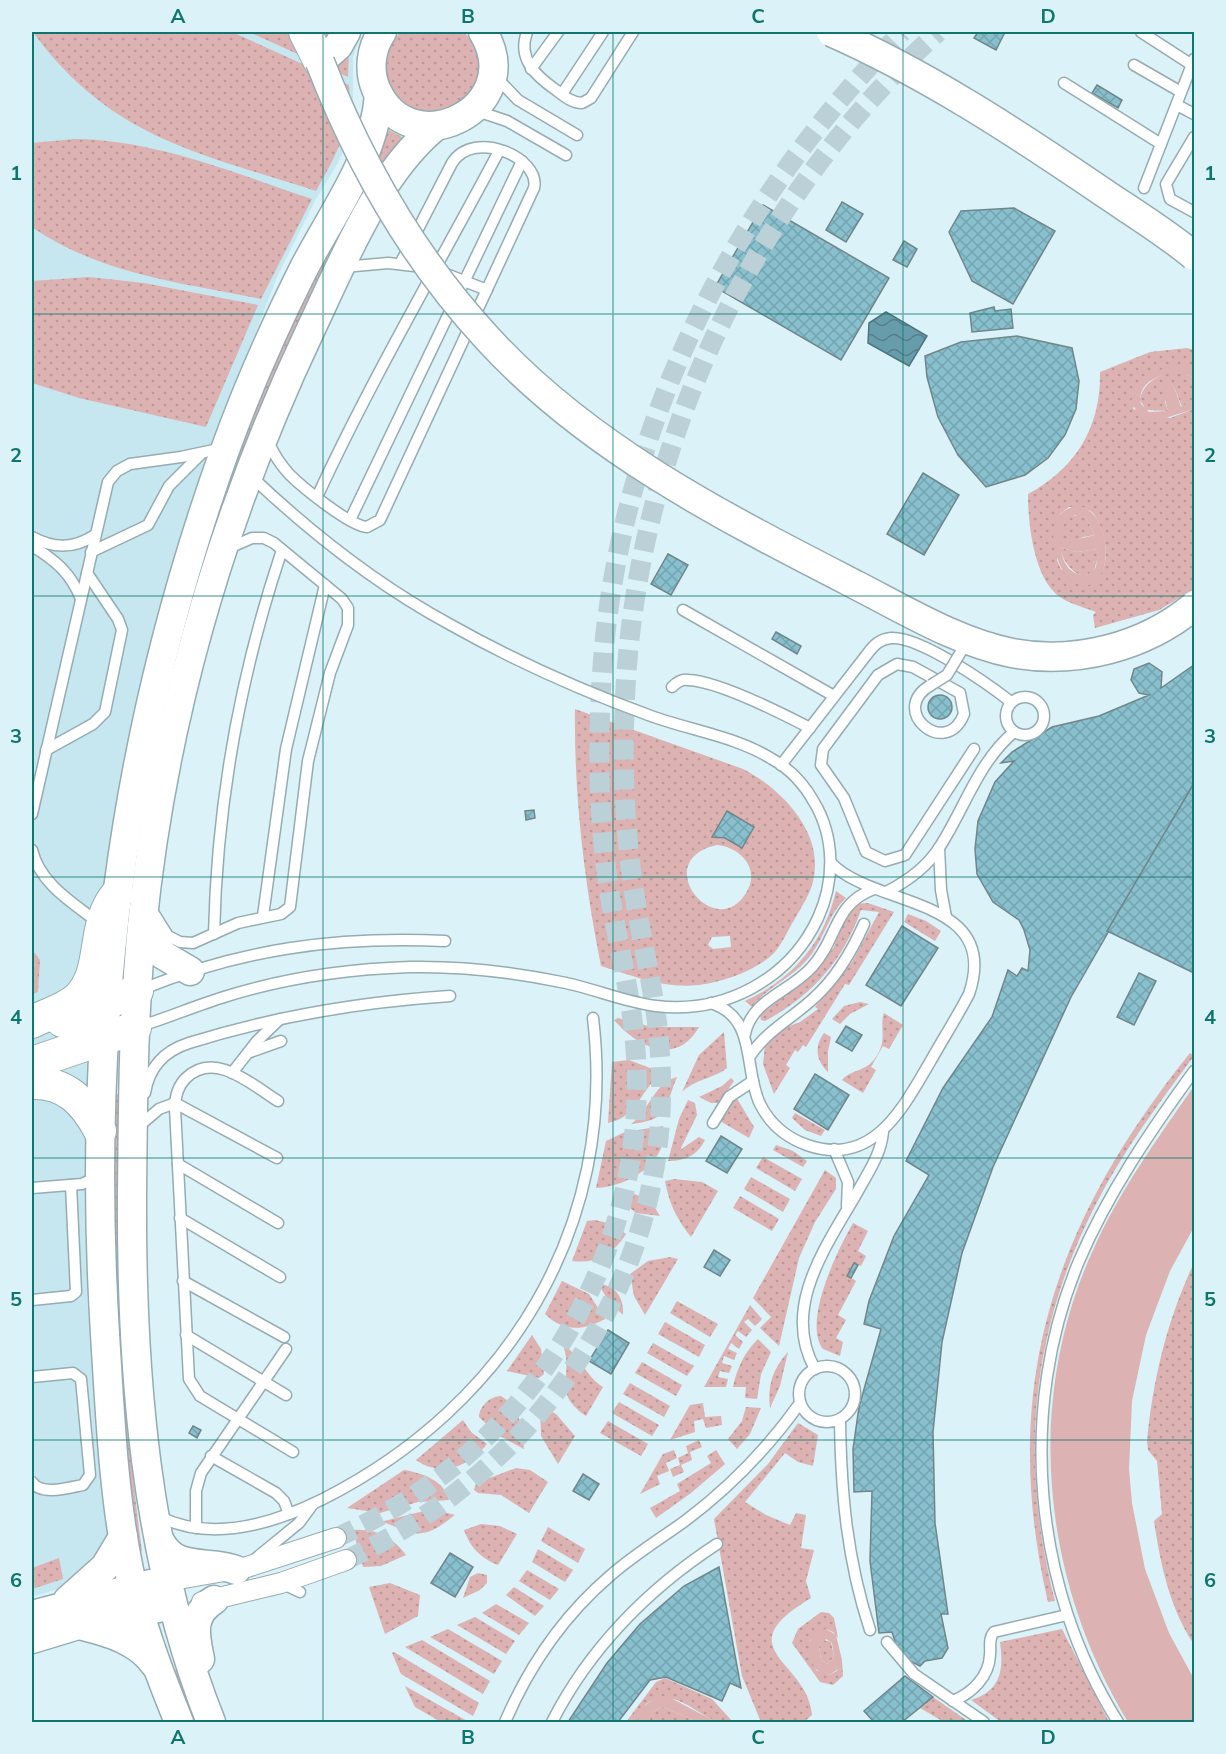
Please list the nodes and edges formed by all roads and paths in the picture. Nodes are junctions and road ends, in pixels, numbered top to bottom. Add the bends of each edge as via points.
1 (305, 32) edge
2 (346, 32) edge
3 (382, 32) edge
4 (527, 32) edge
5 (558, 32) edge
6 (603, 32) edge
7 (633, 32) edge
8 (831, 32) edge
9 (1141, 32) edge
10 (486, 34) edge
11 (320, 62) junction
12 (1193, 62) edge
13 (1134, 65) dead end
14 (531, 69) junction
15 (493, 74) junction
16 (1064, 83) dead end
17 (1182, 92) junction
18 (562, 94) junction
19 (379, 95) junction
20 (1177, 105) junction
21 (473, 110) junction
22 (1194, 114) edge
23 (436, 126) junction
24 (577, 135) dead end
25 (1194, 137) edge
26 (1161, 144) junction
27 (499, 151) junction
28 (566, 154) dead end
29 (522, 161) junction
30 (1144, 188) dead end
31 (1194, 212) edge
32 (1194, 254) edge
33 (400, 264) junction
34 (340, 268) junction
35 (436, 270) junction
36 (465, 280) junction
37 (487, 290) junction
38 (265, 432) junction
39 (214, 450) junction
40 (249, 474) junction
41 (317, 497) junction
42 (350, 520) junction
43 (95, 535) junction
44 (32, 537) edge
45 (32, 546) edge
46 (282, 550) junction
47 (92, 552) junction
48 (221, 552) junction
49 (87, 573) junction
50 (325, 585) junction
51 (81, 599) junction
52 (1194, 606) edge
53 (683, 610) dead end
54 (968, 640) junction
55 (672, 687) dead end
56 (834, 696) junction
57 (1011, 702) junction
58 (810, 728) junction
59 (1014, 732) junction
60 (974, 749) dead end
61 (46, 750) junction
62 (781, 765) junction
63 (941, 800) junction
64 (958, 813) junction
65 (32, 814) edge
66 (939, 848) junction
67 (32, 850) edge
68 (831, 863) junction
69 (874, 889) junction
70 (886, 892) junction
71 (131, 896) junction
72 (263, 916) junction
73 (946, 917) junction
74 (100, 924) junction
75 (864, 924) dead end
76 (142, 927) junction
77 (214, 934) junction
78 (445, 941) dead end
79 (190, 971) junction
80 (137, 991) junction
81 (450, 996) dead end
82 (104, 1004) junction
83 (711, 1004) junction
84 (280, 1018) junction
85 (592, 1018) dead end
86 (32, 1022) edge
87 (135, 1028) junction
88 (32, 1032) edge
89 (745, 1034) junction
90 (102, 1040) junction
91 (281, 1041) dead end
92 (247, 1053) junction
93 (750, 1056) junction
94 (32, 1063) edge
95 (1194, 1071) edge
96 (232, 1072) junction
97 (753, 1081) junction
98 (32, 1083) edge
99 (278, 1101) dead end
100 (175, 1103) junction
101 (145, 1121) junction
102 (713, 1123) dead end
103 (100, 1131) junction
104 (883, 1132) junction
105 (834, 1149) junction
106 (277, 1158) dead end
107 (178, 1164) junction
108 (132, 1167) junction
109 (99, 1176) junction
110 (71, 1185) junction
111 (32, 1188) edge
112 (846, 1212) junction
113 (180, 1218) junction
114 (279, 1223) dead end
115 (279, 1277) dead end
116 (183, 1281) junction
117 (32, 1300) edge
118 (186, 1335) junction
119 (284, 1337) dead end
120 (286, 1349) dead end
121 (815, 1369) junction
122 (32, 1377) edge
123 (263, 1381) junction
124 (286, 1395) dead end
125 (800, 1403) junction
126 (97, 1418) junction
127 (237, 1419) junction
128 (840, 1420) junction
129 (293, 1452) dead end
130 (211, 1456) junction
131 (32, 1482) edge
132 (313, 1504) junction
133 (289, 1514) junction
134 (158, 1528) junction
135 (196, 1528) junction
136 (123, 1537) junction
137 (336, 1538) tunnel mouth
138 (717, 1544) dead end
139 (346, 1560) tunnel mouth
140 (242, 1569) junction
141 (281, 1583) junction
142 (300, 1592) dead end
143 (170, 1594) junction
144 (136, 1600) junction
145 (214, 1600) junction
146 (1067, 1615) junction
147 (56, 1616) edge
148 (870, 1630) dead end
149 (32, 1639) edge
150 (887, 1642) dead end
151 (157, 1667) junction
152 (198, 1688) junction
153 (952, 1701) junction
154 (179, 1722) edge
155 (212, 1722) edge
156 (505, 1722) edge
157 (552, 1722) edge
158 (984, 1722) edge
159 (1118, 1722) edge

1 - 11 main road
2 - 11 street via 333,52
3 - 19 street via 371,71
4 - 14 lane via 525,53
5 - 14 lane
6 - 18 lane
7 - 18 lane via 588,100 578,103
8 - 32 street, bridge via 972,107
9 - 12 lane
10 - 15 street via 492,50
11 - 54 street, bridge via 358,150 406,233 464,312 537,387 590,431 648,471 802,557
12 - 17 lane
13 - 17 lane
14 - 18 lane
15 - 21 street via 487,94
15 - 24 lane via 518,100
16 - 26 lane
17 - 20 lane
19 - 23 street via 403,118
19 - 39 street via 365,157
20 - 22 lane
20 - 26 lane
21 - 23 street via 456,121
21 - 28 lane via 507,121
23 - 34 street via 411,147 391,173
25 - 31 lane via 1166,184 1170,199
26 - 30 lane
27 - 29 lane
27 - 33 lane via 479,146 455,157
27 - 35 lane
29 - 36 lane
29 - 37 lane via 534,172 534,188
33 - 34 lane
33 - 35 lane
34 - 38 street
35 - 36 lane
35 - 41 lane via 372,382
36 - 37 lane
36 - 42 lane
37 - 42 lane via 380,520 368,527
38 - 40 street
38 - 41 lane via 282,466
39 - 43 lane via 130,464 117,471 106,488
39 - 47 lane via 190,463 169,486 148,525
39 - 71 street via 130,795
40 - 48 street
40 - 62 lane via 345,557 452,626 580,688 750,748
41 - 42 lane
43 - 44 lane via 62,546
43 - 47 lane
45 - 51 lane via 59,564
46 - 48 lane via 258,537
46 - 50 lane
46 - 77 lane via 253,643 231,738 218,836
47 - 49 lane
48 - 71 street via 177,713 159,805
49 - 51 lane
49 - 61 lane via 122,630 107,707 93,724
50 - 72 lane via 286,749
50 - 72 lane via 345,603 349,620 324,695 308,761 293,902 286,911
51 - 61 lane
52 - 54 street, bridge via 1149,635 1083,654 1014,653
53 - 56 lane
54 - 63 lane, bridge via 946,675 931,685 916,700 915,707 923,727 937,733 957,727 965,707 960,693 913,667 897,664 878,675 823,749 820,760 851,812 863,846 878,860 892,861 905,855
55 - 58 lane via 692,680 742,697
56 - 57 lane via 872,647 892,638 952,663
56 - 58 lane
57 - 59 lane via 1006,717
57 - 59 lane via 1021,697 1032,698 1041,706 1044,716 1036,731 1025,735
58 - 62 lane
59 - 64 lane via 988,759
60 - 63 lane
61 - 65 lane
62 - 68 lane via 802,784 818,808 828,835
63 - 64 lane
64 - 66 lane
66 - 70 lane via 915,873
66 - 73 lane
67 - 74 lane via 49,883
68 - 69 lane via 850,880
68 - 83 lane via 822,910 791,958 762,983
69 - 70 lane
69 - 89 lane via 849,904 814,965 795,984 758,1007
70 - 73 lane
71 - 74 main road via 106,908
71 - 76 street
71 - 77 lane via 174,939 193,943
71 - 82 street
72 - 77 lane
73 - 104 lane via 963,933 972,952 972,984 902,1108
74 - 86 main road via 94,968 83,992 63,1008
75 - 93 lane via 849,955 828,984 766,1035
76 - 79 street via 163,955
76 - 80 street
78 - 79 lane via 325,942 261,952
79 - 80 lane
80 - 82 main road
80 - 87 street
81 - 84 lane via 373,1001
82 - 88 main road
82 - 90 street
83 - 87 lane via 657,1006 528,975 452,968 394,968 337,972 262,986
83 - 89 lane via 731,1015
84 - 92 lane
84 - 101 lane via 170,1051 150,1074
85 - 132 lane via 595,1104 586,1171 567,1237 538,1299 501,1357 455,1408 383,1464
87 - 90 main road
87 - 108 street
89 - 93 lane
90 - 94 main road
90 - 103 street
91 - 92 lane
92 - 96 lane
93 - 97 lane
95 - 146 lane via 1107,1203 1078,1263 1058,1326 1046,1390 1042,1466 1051,1552
96 - 99 lane
96 - 100 lane via 209,1067 194,1072 183,1082
97 - 102 lane via 729,1097
97 - 105 lane via 765,1113 779,1129 805,1144
98 - 103 main road via 70,1092 91,1113
100 - 101 lane via 159,1109
100 - 106 lane
100 - 107 lane
101 - 108 lane
103 - 109 street
104 - 105 lane via 865,1142
104 - 112 lane via 879,1155
105 - 112 lane via 848,1182
107 - 113 lane
107 - 114 lane
108 - 134 street via 136,1341
109 - 110 lane
109 - 126 street
110 - 111 lane
110 - 117 lane via 76,1292 72,1296
112 - 121 lane via 818,1263 803,1308 802,1340
113 - 115 lane
113 - 116 lane
116 - 118 lane
116 - 119 lane
118 - 123 lane
118 - 127 lane via 188,1373 195,1392
120 - 123 lane
121 - 125 lane via 800,1387
121 - 128 lane via 835,1367 852,1380 855,1403
122 - 126 lane via 69,1373 79,1376
123 - 124 lane
123 - 127 lane
125 - 128 lane via 816,1420
125 - 156 lane via 781,1430 736,1478 634,1556 589,1596 549,1642
126 - 131 lane via 87,1482 44,1490
126 - 136 street
127 - 129 lane
127 - 130 lane
128 - 148 lane via 845,1527
130 - 133 lane via 276,1493 285,1501
130 - 135 lane via 196,1491
132 - 133 lane
132 - 140 lane via 299,1523
133 - 135 lane via 253,1526
134 - 135 lane via 174,1523
134 - 140 street via 164,1550 180,1561
134 - 143 street
136 - 144 street
136 - 147 street via 100,1572
137 - 140 street
138 - 157 lane via 670,1577 628,1616 574,1683
139 - 141 street
140 - 143 street
141 - 142 lane
141 - 145 street
143 - 144 street
143 - 145 street
143 - 152 street
144 - 147 street
144 - 151 street
145 - 152 street via 202,1608 196,1622
146 - 153 lane via 994,1632 981,1680
146 - 159 lane via 1093,1678
147 - 149 street
147 - 151 street via 124,1639
150 - 153 lane via 914,1674
151 - 154 street
152 - 155 street
153 - 158 lane

